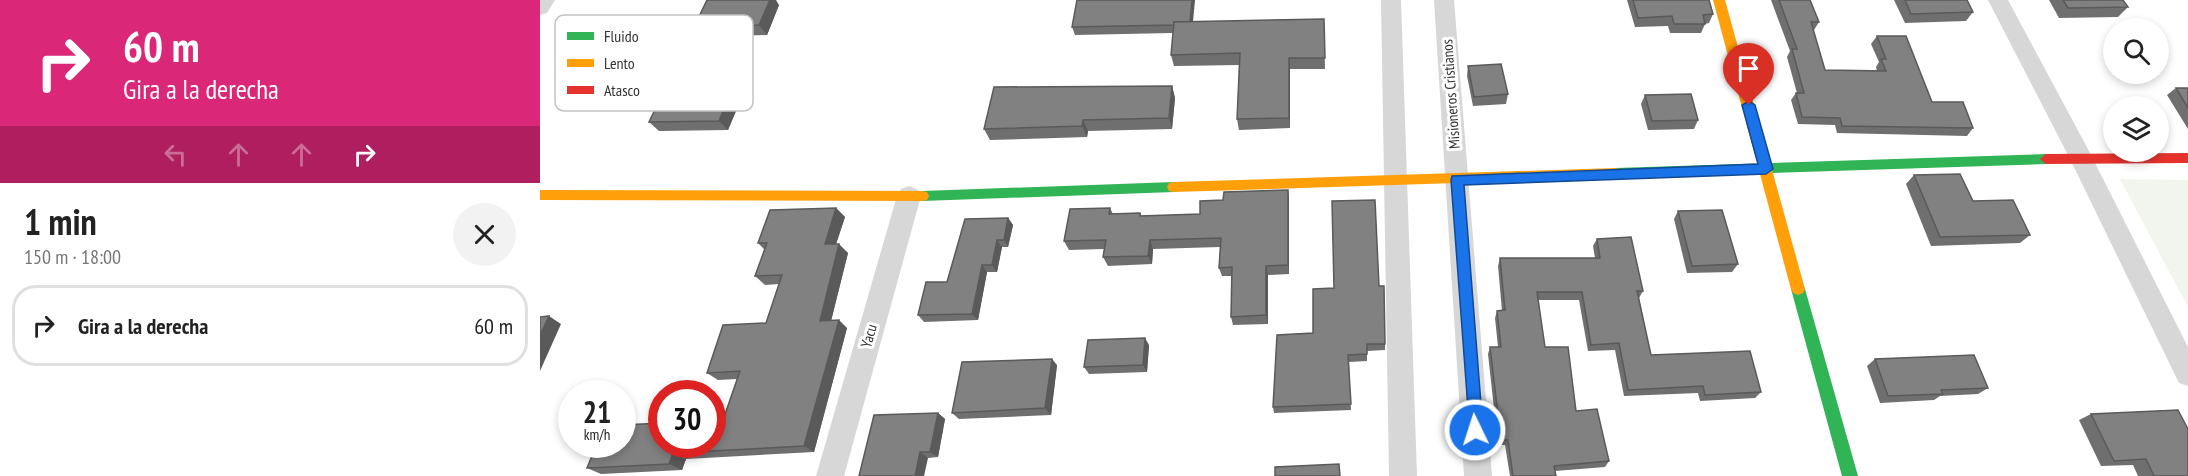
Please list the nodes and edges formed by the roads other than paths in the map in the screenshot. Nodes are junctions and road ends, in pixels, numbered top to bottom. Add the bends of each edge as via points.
1 (545, 0) edge
2 (1391, 0) edge
3 (1444, 0) edge
4 (1719, 0) edge
5 (1998, 0) edge
6 (540, 8) edge
7 (2081, 158) junction
8 (2188, 158) edge
9 (1766, 169) junction
10 (1457, 180) junction
11 (1395, 181) junction
12 (540, 195) edge
13 (909, 196) junction
14 (2188, 374) edge
15 (830, 476) edge
16 (1403, 476) edge
17 (1478, 476) edge
18 (1850, 476) edge

1 - 6 street
2 - 11 street
3 - 10 street, Misioneros Cristianos
4 - 9 street
5 - 7 street
7 - 8 street
7 - 9 street
7 - 14 street
9 - 10 street
9 - 18 street
10 - 11 street
10 - 17 street, Misioneros Cristianos
11 - 13 street
11 - 16 street
12 - 13 street
13 - 15 street, Yacu

